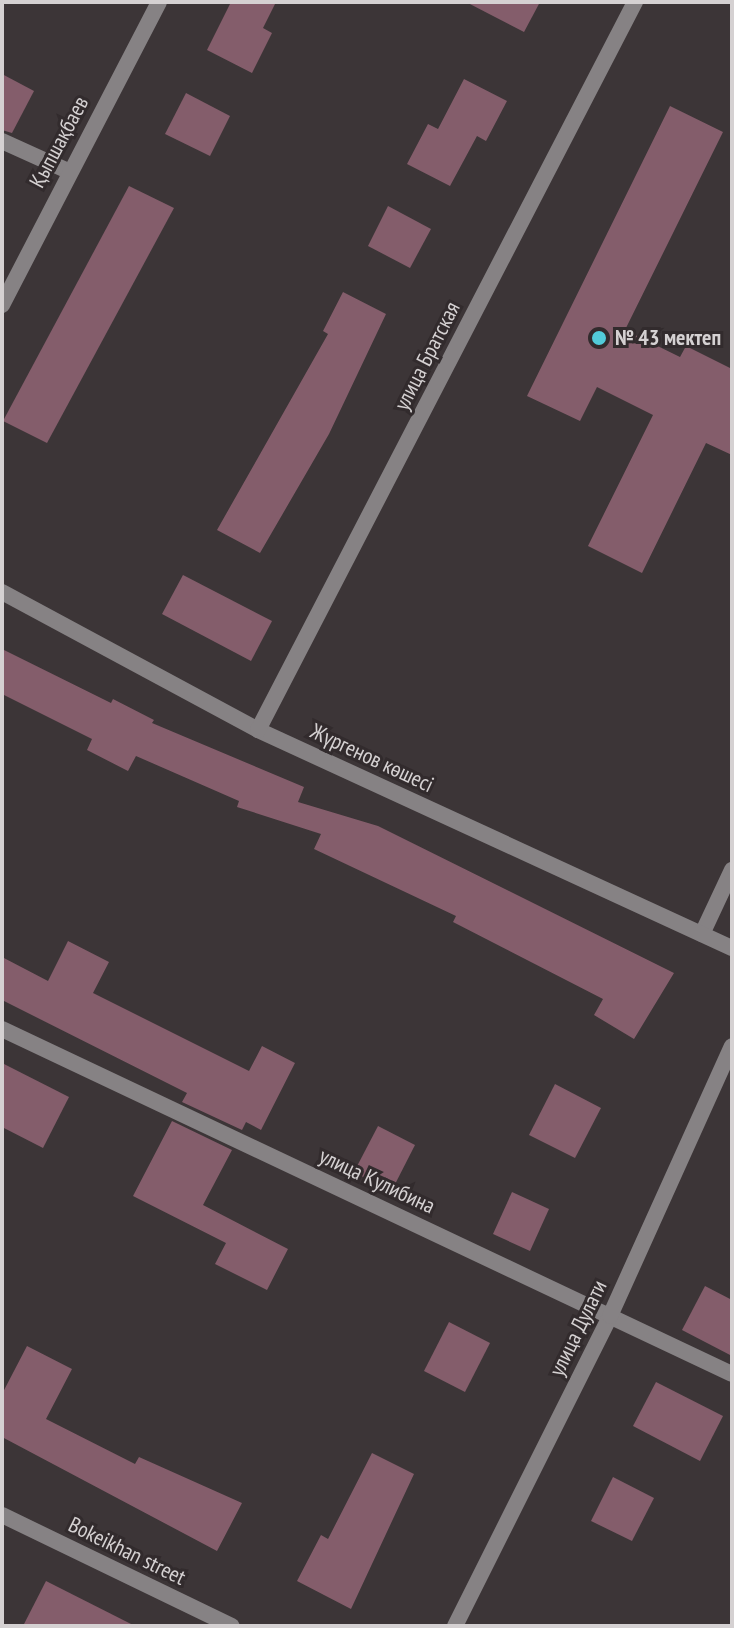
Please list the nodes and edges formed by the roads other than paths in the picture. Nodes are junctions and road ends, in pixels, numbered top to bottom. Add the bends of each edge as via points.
1 (159, 2) edge
2 (635, 2) edge
3 (2, 141) edge
4 (68, 171) junction
5 (2, 305) edge
6 (2, 592) edge
7 (258, 730) junction
8 (732, 870) edge
9 (702, 934) junction
10 (732, 948) edge
11 (2, 1029) edge
12 (732, 1046) edge
13 (610, 1316) junction
14 (732, 1374) edge
15 (2, 1515) edge
16 (232, 1626) edge
17 (455, 1626) edge

1 - 4 street, Қыпшақбаев
2 - 7 street, улица Братская
3 - 4 street
4 - 5 street, Қыпшақбаев
6 - 7 street, Жүргенов көшесі
7 - 9 street, Жүргенов көшесі
8 - 9 street
9 - 10 street, Жүргенов көшесі
11 - 13 street, улица Кулибина
12 - 13 street, улица Дулати
13 - 14 street, улица Кулибина
13 - 17 street, улица Дулати
15 - 16 street, Bokeikhan street

